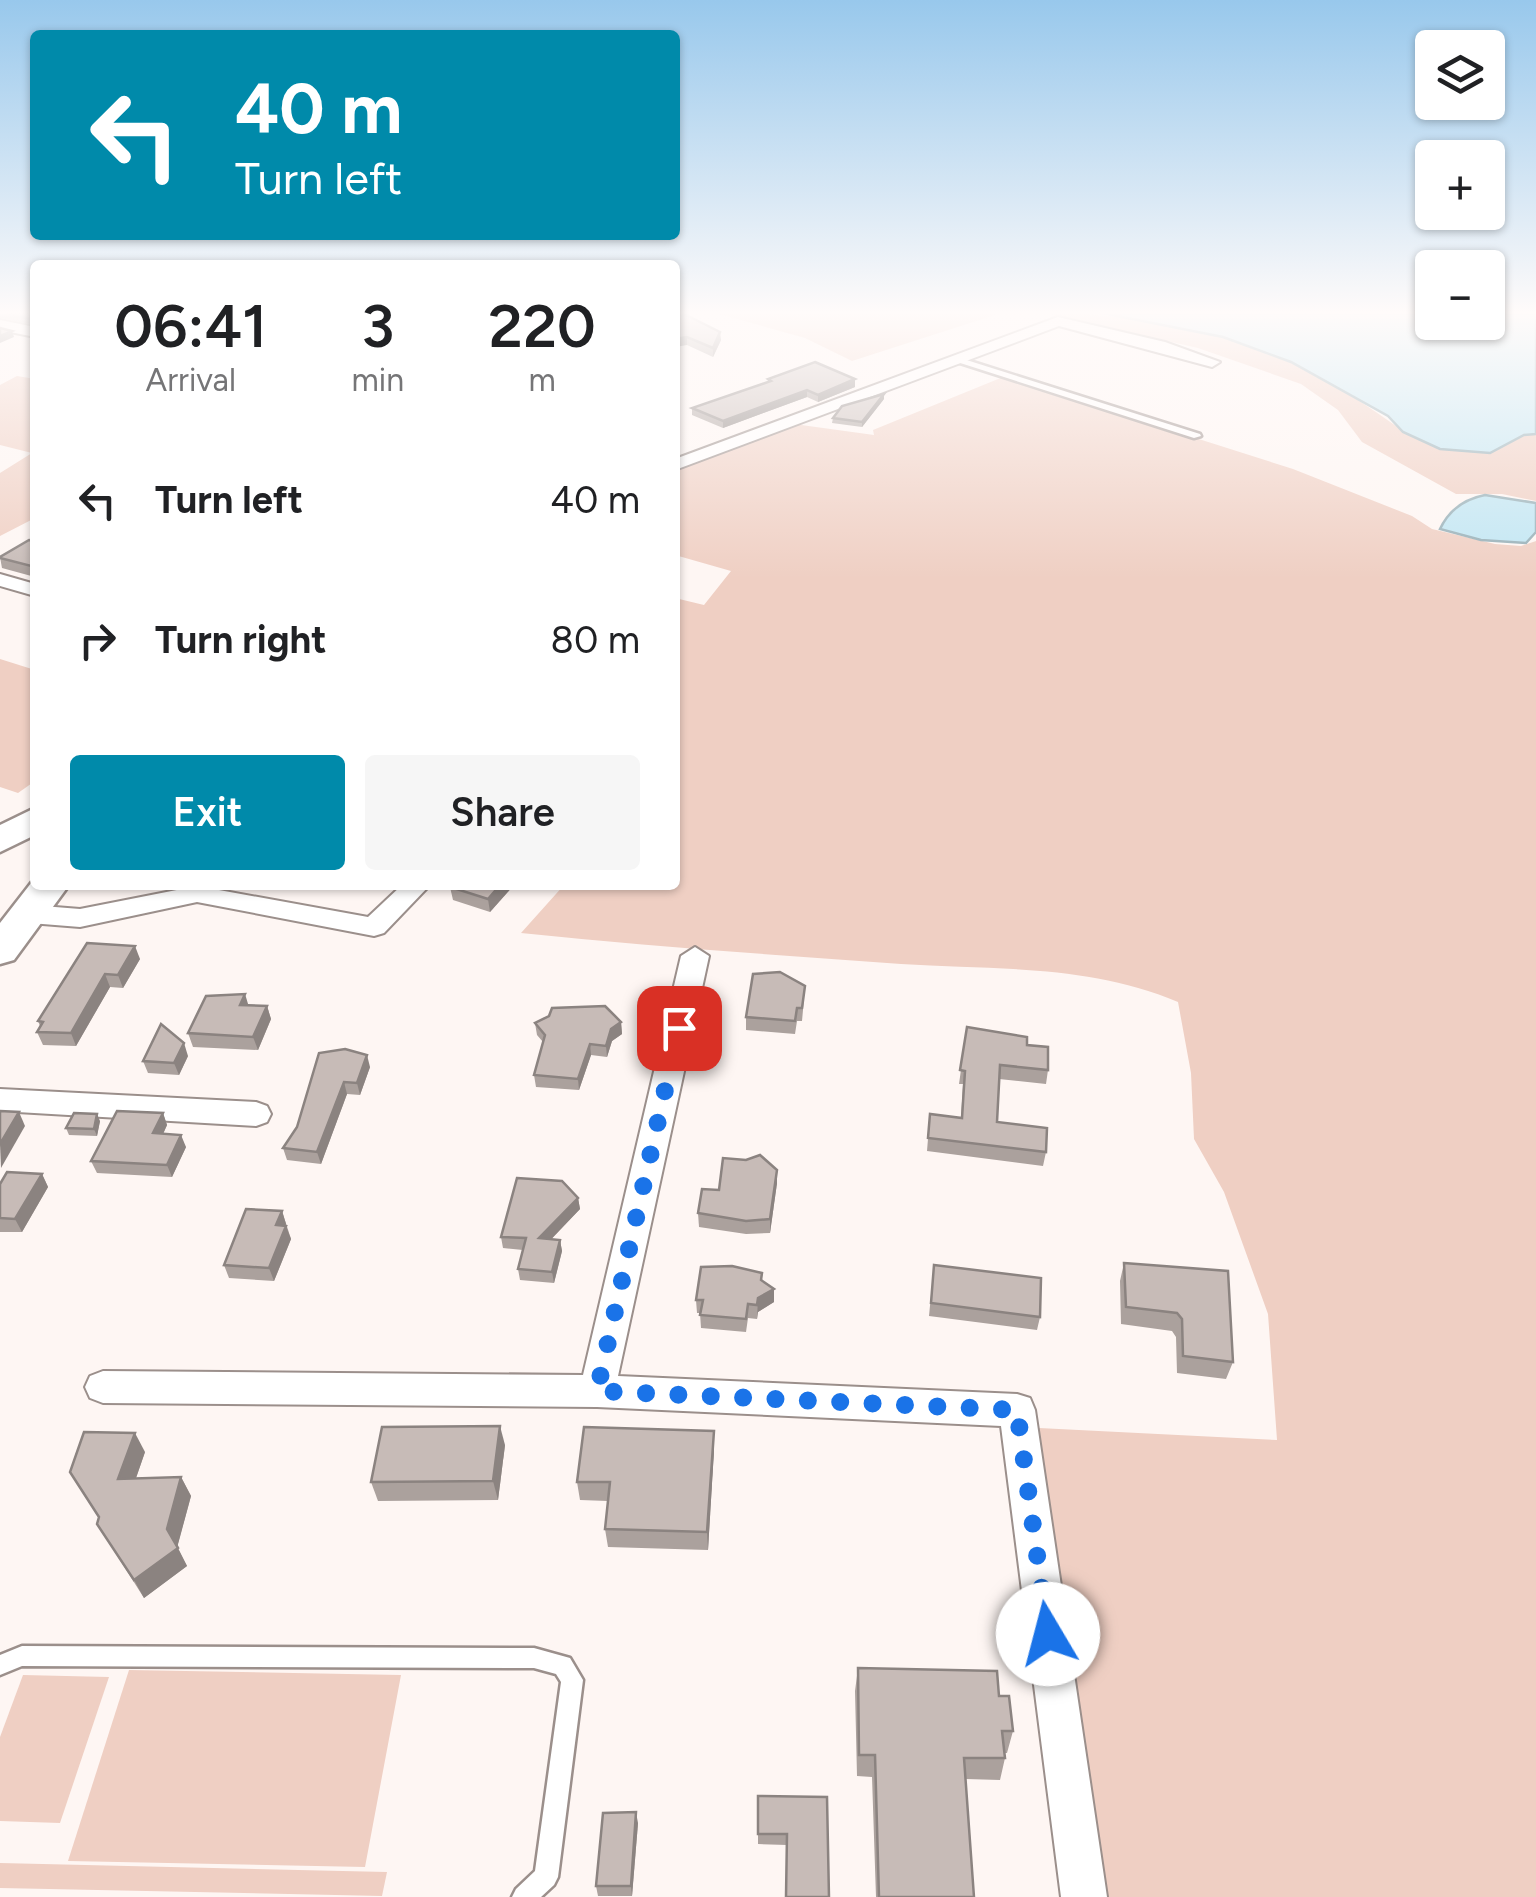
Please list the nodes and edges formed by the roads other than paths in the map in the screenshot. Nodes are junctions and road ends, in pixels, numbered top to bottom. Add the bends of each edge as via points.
1 (846, 402) edge
2 (1091, 402) edge
3 (1198, 436) dead end
4 (680, 464) edge
5 (0, 580) edge
6 (30, 589) edge
7 (411, 890) edge
8 (40, 900) edge
9 (0, 951) edge
10 (695, 956) dead end
11 (0, 1100) edge
12 (256, 1114) dead end
13 (103, 1386) dead end
14 (597, 1391) junction
15 (0, 1665) edge
16 (524, 1897) edge
17 (1084, 1897) edge

1 - 4 street
2 - 3 lane
5 - 6 street
7 - 8 street via 374,926 197,894 80,918
8 - 9 street
10 - 14 street
11 - 12 street
13 - 14 street
14 - 17 street via 1017,1410
15 - 16 lane via 22,1656 534,1658 563,1665 572,1680 546,1877

